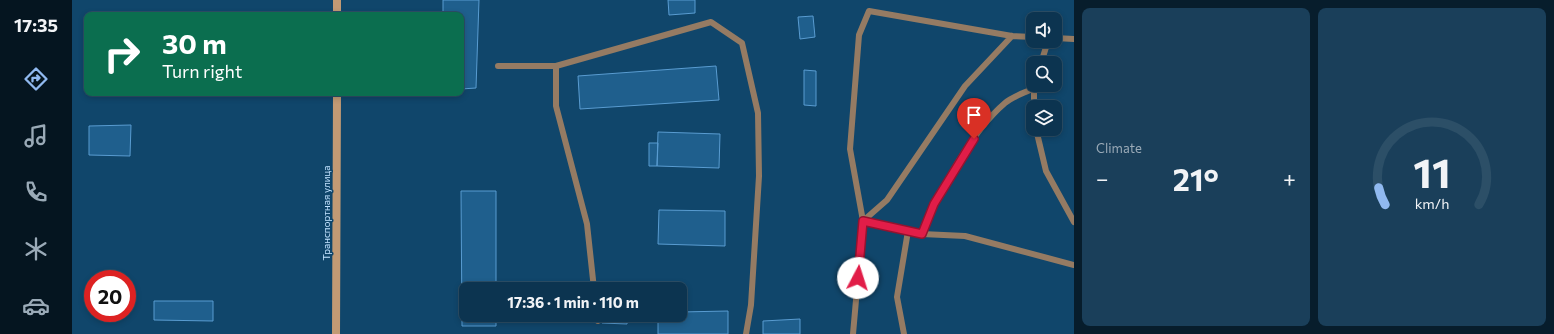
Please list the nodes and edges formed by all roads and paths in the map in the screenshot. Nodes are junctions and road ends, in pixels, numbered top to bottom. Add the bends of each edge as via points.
1 (337, 0) edge
2 (337, 12) edge
3 (1012, 36) junction
4 (1026, 37) edge
5 (1062, 38) edge
6 (1074, 39) edge
7 (498, 66) dead end
8 (556, 66) junction
9 (1026, 91) edge
10 (337, 96) edge
11 (1038, 136) edge
12 (863, 221) junction
13 (1074, 222) edge
14 (908, 231) junction
15 (922, 234) junction
16 (1074, 265) edge
17 (593, 282) edge
18 (336, 334) edge
19 (746, 334) edge
20 (852, 334) edge
21 (904, 334) edge

1 - 2 street
3 - 4 lane
3 - 12 lane via 965,86 887,200
3 - 12 lane via 869,11 858,35 850,149
5 - 6 lane
7 - 8 lane
8 - 17 lane via 556,106 587,224
8 - 19 lane via 712,22 742,43 758,113 759,176
9 - 15 lane via 1006,102 982,126 934,204
10 - 18 street, Транспортная улица
11 - 13 lane via 1046,171
12 - 14 lane
12 - 20 lane
14 - 15 lane
14 - 21 lane via 897,297
15 - 16 lane via 965,236

